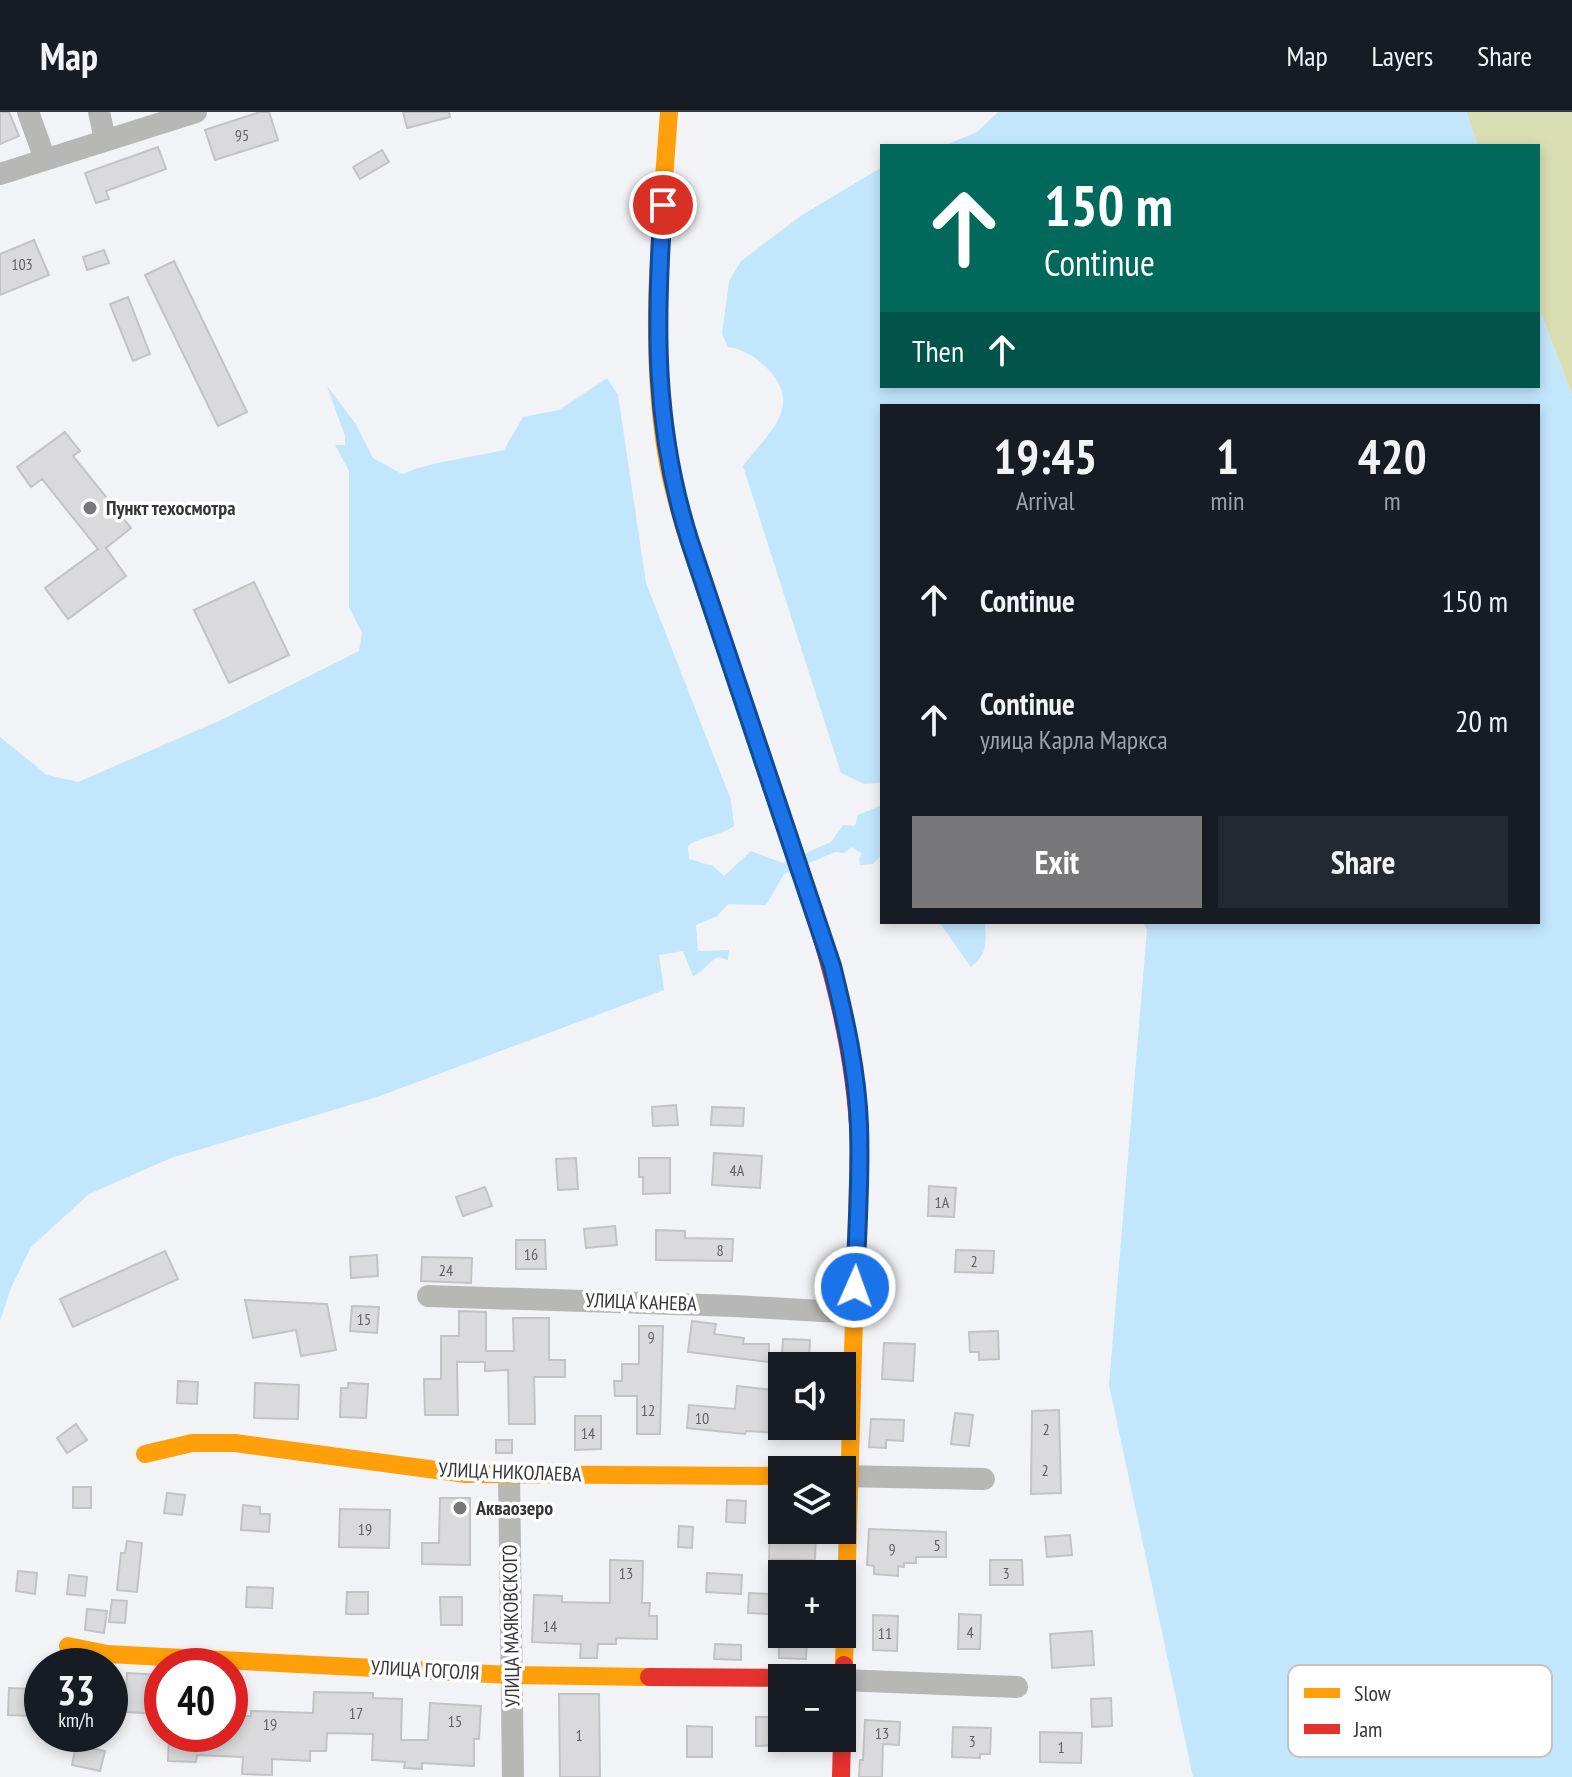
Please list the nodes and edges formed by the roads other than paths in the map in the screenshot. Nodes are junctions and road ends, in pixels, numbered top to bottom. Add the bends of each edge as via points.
1 (28, 112) edge
2 (99, 112) edge
3 (196, 112) edge
4 (669, 112) edge
5 (105, 139) junction
6 (45, 159) junction
7 (0, 174) edge
8 (428, 1296) dead end
9 (855, 1313) junction
10 (145, 1454) dead end
11 (846, 1456) edge
12 (509, 1475) junction
13 (768, 1476) edge
14 (856, 1476) edge
15 (984, 1479) dead end
16 (844, 1544) edge
17 (68, 1646) dead end
18 (843, 1664) edge
19 (511, 1675) junction
20 (768, 1678) edge
21 (856, 1681) edge
22 (1017, 1687) dead end
23 (842, 1752) edge
24 (513, 1777) edge
25 (841, 1777) edge

1 - 6 street
2 - 5 street
3 - 5 street
4 - 9 street via 658,334 667,454 677,500 842,1005 856,1086 860,1164
5 - 6 street
6 - 7 street
8 - 9 street, УЛИЦА КАНЕВА
9 - 11 street
10 - 12 street, УЛИЦА НИКОЛАЕВА via 192,1443 235,1443
12 - 13 street, УЛИЦА НИКОЛАЕВА
12 - 19 street, УЛИЦА МАЯКОВСКОГО
14 - 15 street
16 - 18 street
17 - 19 street, УЛИЦА ГОГОЛЯ via 107,1654
19 - 20 street, УЛИЦА ГОГОЛЯ
19 - 24 street, УЛИЦА МАЯКОВСКОГО
21 - 22 street
23 - 25 street

